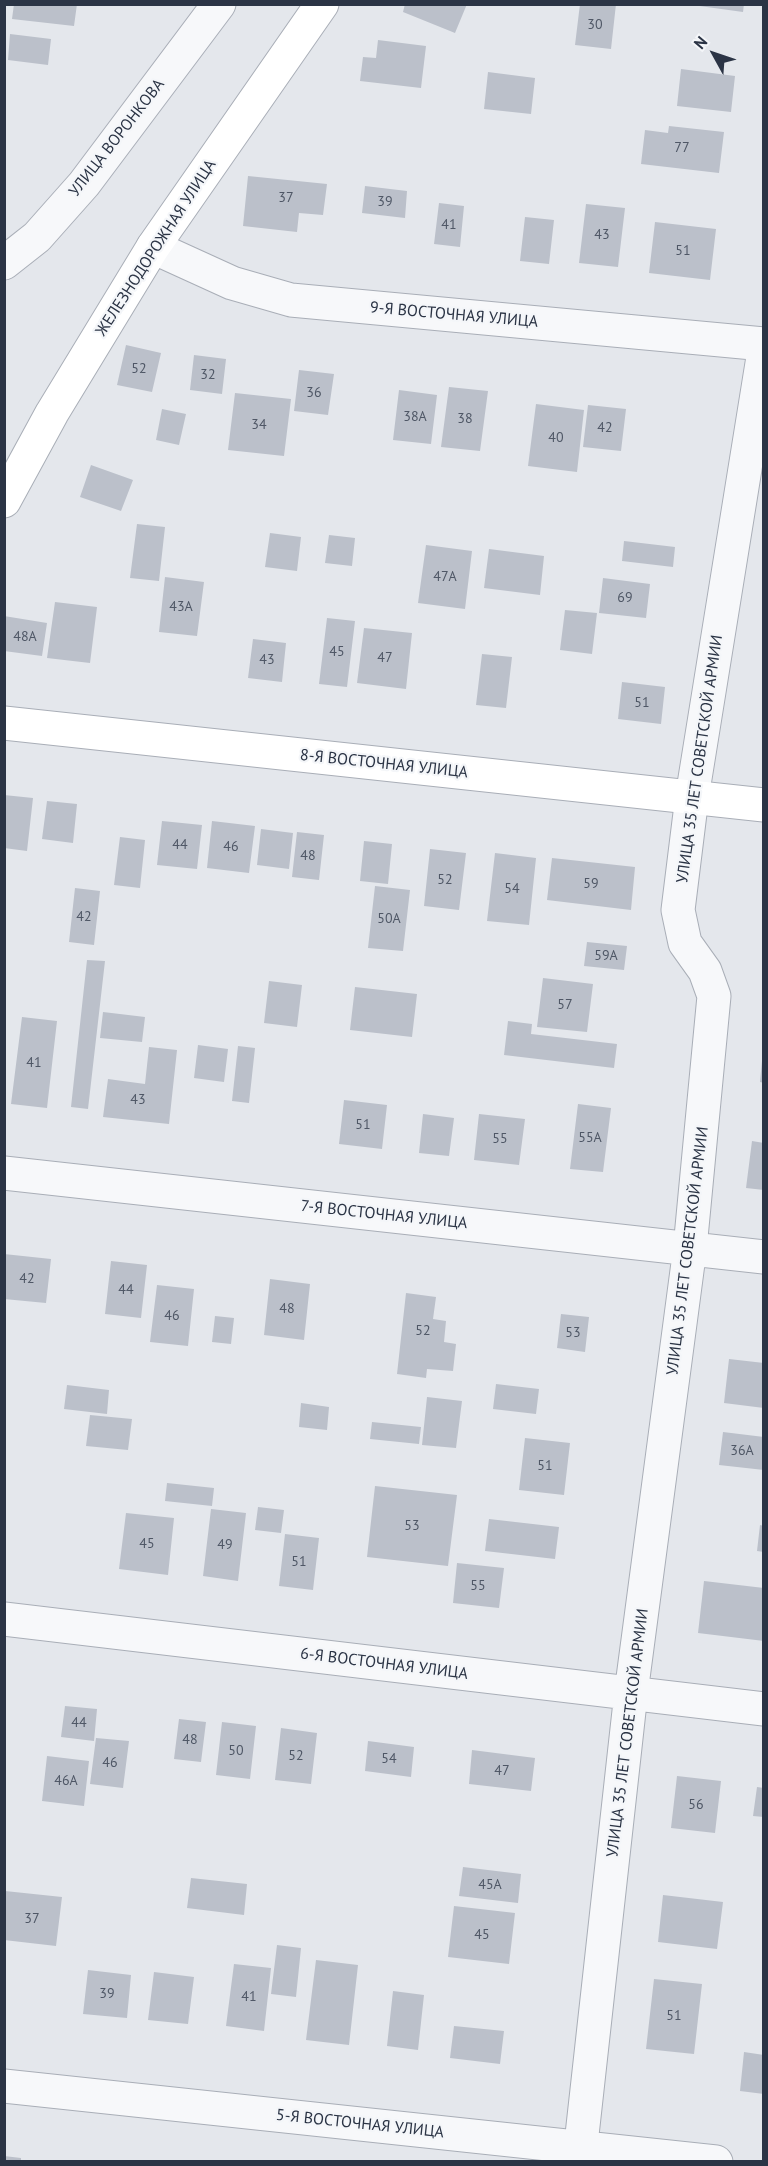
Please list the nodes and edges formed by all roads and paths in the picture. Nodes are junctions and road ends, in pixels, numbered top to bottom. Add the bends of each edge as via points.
1 (219, 4) edge
2 (322, 4) edge
3 (153, 247) junction
4 (4, 263) edge
5 (764, 344) edge
6 (764, 351) edge
7 (4, 501) edge
8 (4, 723) edge
9 (692, 797) junction
10 (764, 805) edge
11 (4, 1173) edge
12 (690, 1248) junction
13 (764, 1257) edge
14 (4, 1619) edge
15 (631, 1694) junction
16 (764, 1709) edge
17 (4, 2086) edge
18 (580, 2155) edge
19 (716, 2162) edge

1 - 4 street, УЛИЦА ВОРОНКОВА via 84,183 37,237
2 - 3 street, ЖЕЛЕЗНОДОРОЖНАЯ УЛИЦА
3 - 5 street, 9-Я ВОСТОЧНАЯ УЛИЦА via 232,283 291,300
3 - 7 street, ЖЕЛЕЗНОДОРОЖНАЯ УЛИЦА via 52,413
6 - 9 street, УЛИЦА 35 ЛЕТ СОВЕТСКОЙ АРМИИ
8 - 9 street, 8-Я ВОСТОЧНАЯ УЛИЦА
9 - 10 street, 8-Я ВОСТОЧНАЯ УЛИЦА
9 - 12 street, УЛИЦА 35 ЛЕТ СОВЕТСКОЙ АРМИИ via 678,910 686,943 705,971 714,996
11 - 12 street, 7-Я ВОСТОЧНАЯ УЛИЦА
12 - 13 street, 7-Я ВОСТОЧНАЯ УЛИЦА
12 - 15 street, УЛИЦА 35 ЛЕТ СОВЕТСКОЙ АРМИИ
14 - 15 street, 6-Я ВОСТОЧНАЯ УЛИЦА
15 - 16 street, 6-Я ВОСТОЧНАЯ УЛИЦА
15 - 18 street, УЛИЦА 35 ЛЕТ СОВЕТСКОЙ АРМИИ
17 - 18 street, 5-Я ВОСТОЧНАЯ УЛИЦА
18 - 19 street, 5-Я ВОСТОЧНАЯ УЛИЦА

